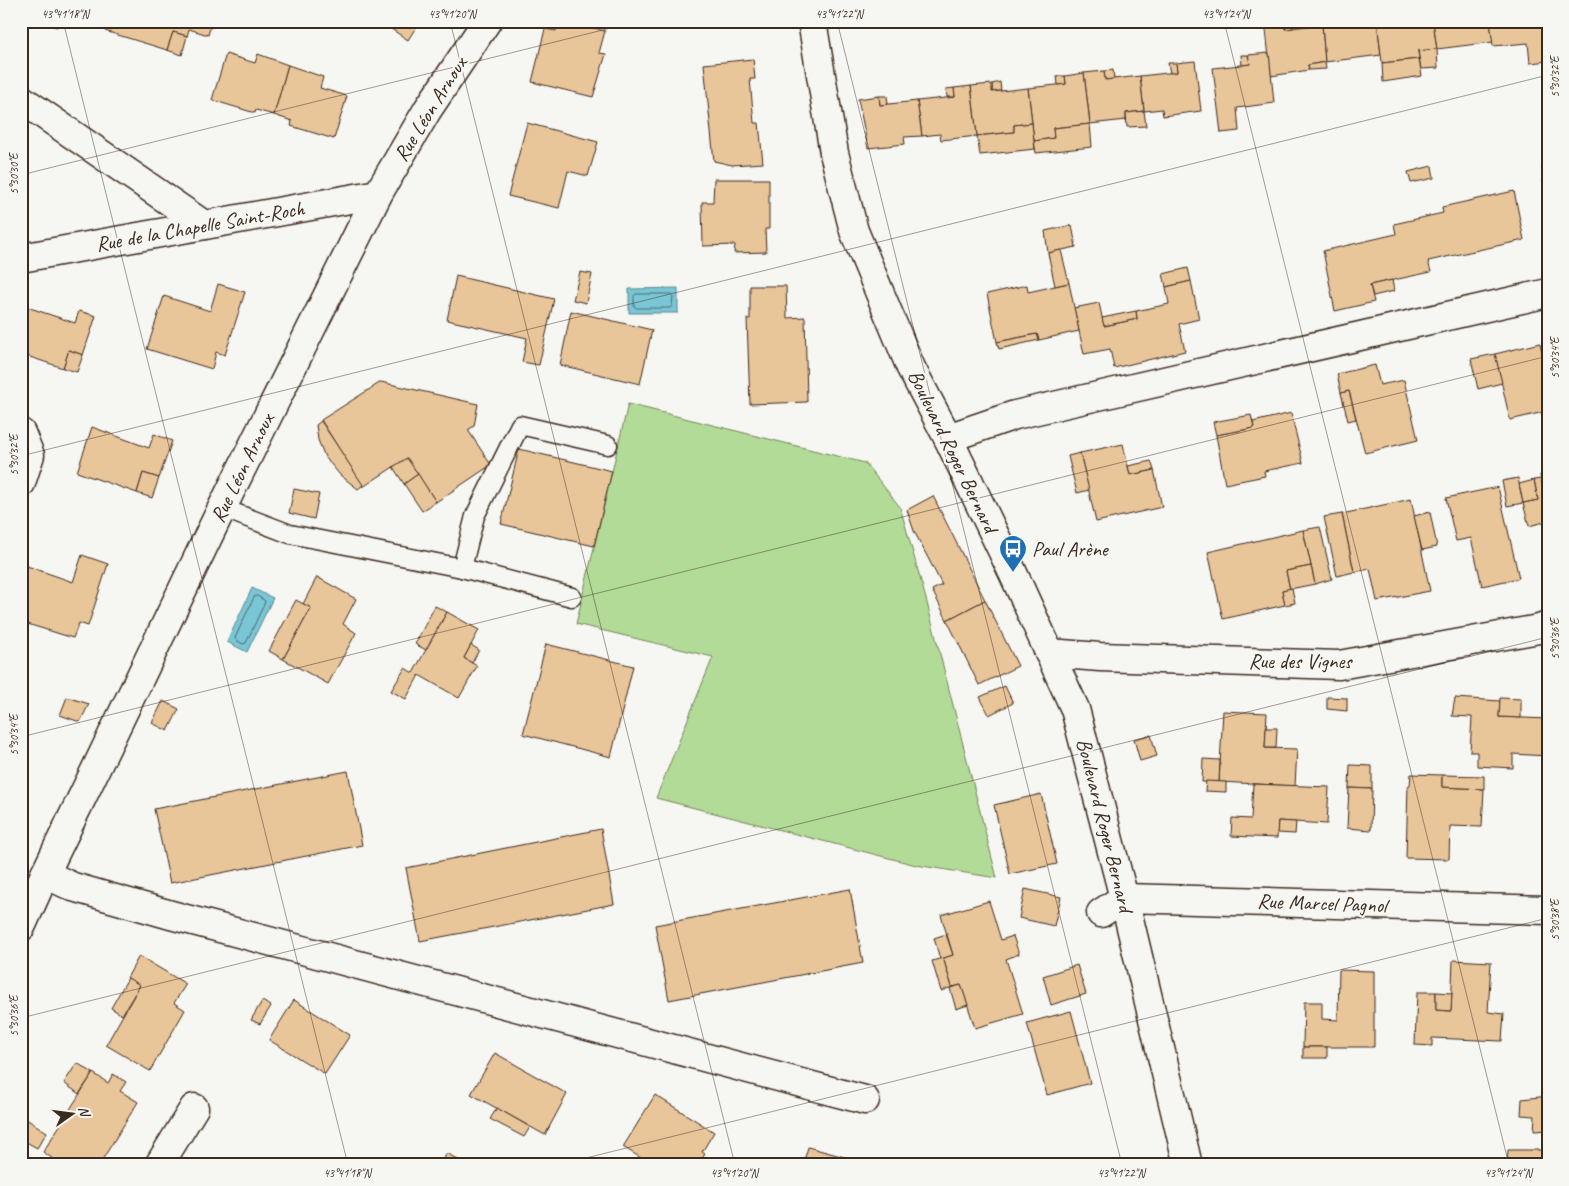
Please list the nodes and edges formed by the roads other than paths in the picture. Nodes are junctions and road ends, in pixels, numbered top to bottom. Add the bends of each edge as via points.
1 (487, 21) edge
2 (812, 21) edge
3 (21, 99) edge
4 (378, 194) junction
5 (204, 225) junction
6 (21, 258) edge
7 (1548, 292) edge
8 (21, 433) edge
9 (948, 438) junction
10 (608, 445) dead end
11 (21, 483) edge
12 (222, 508) junction
13 (462, 568) junction
14 (572, 597) dead end
15 (1548, 626) edge
16 (1049, 653) junction
17 (45, 874) junction
18 (1124, 898) junction
19 (1548, 910) edge
20 (1101, 913) dead end
21 (21, 927) edge
22 (865, 1100) dead end
23 (194, 1108) dead end
24 (159, 1165) edge
25 (1188, 1165) edge

1 - 4 street, Rue Léon Arnoux
2 - 9 street, Boulevard Roger Bernard via 834,153 854,231 912,368
3 - 5 street
4 - 5 street, Rue de la Chapelle Saint-Roch
4 - 12 street, Rue Léon Arnoux
5 - 6 street, Rue de la Chapelle Saint-Roch
7 - 9 street via 1015,415
8 - 11 street via 30,455
9 - 16 street, Boulevard Roger Bernard
10 - 13 lane via 520,425 475,516
12 - 13 lane via 290,534
12 - 17 street, Rue Léon Arnoux
13 - 14 lane
15 - 16 street, Rue des Vignes via 1339,665
16 - 18 street, Boulevard Roger Bernard via 1075,708
17 - 21 street, Rue Léon Arnoux
17 - 22 street via 73,886 171,915
18 - 19 street, Rue Marcel Pagnol
18 - 20 street
18 - 25 street, Boulevard Roger Bernard
23 - 24 street

